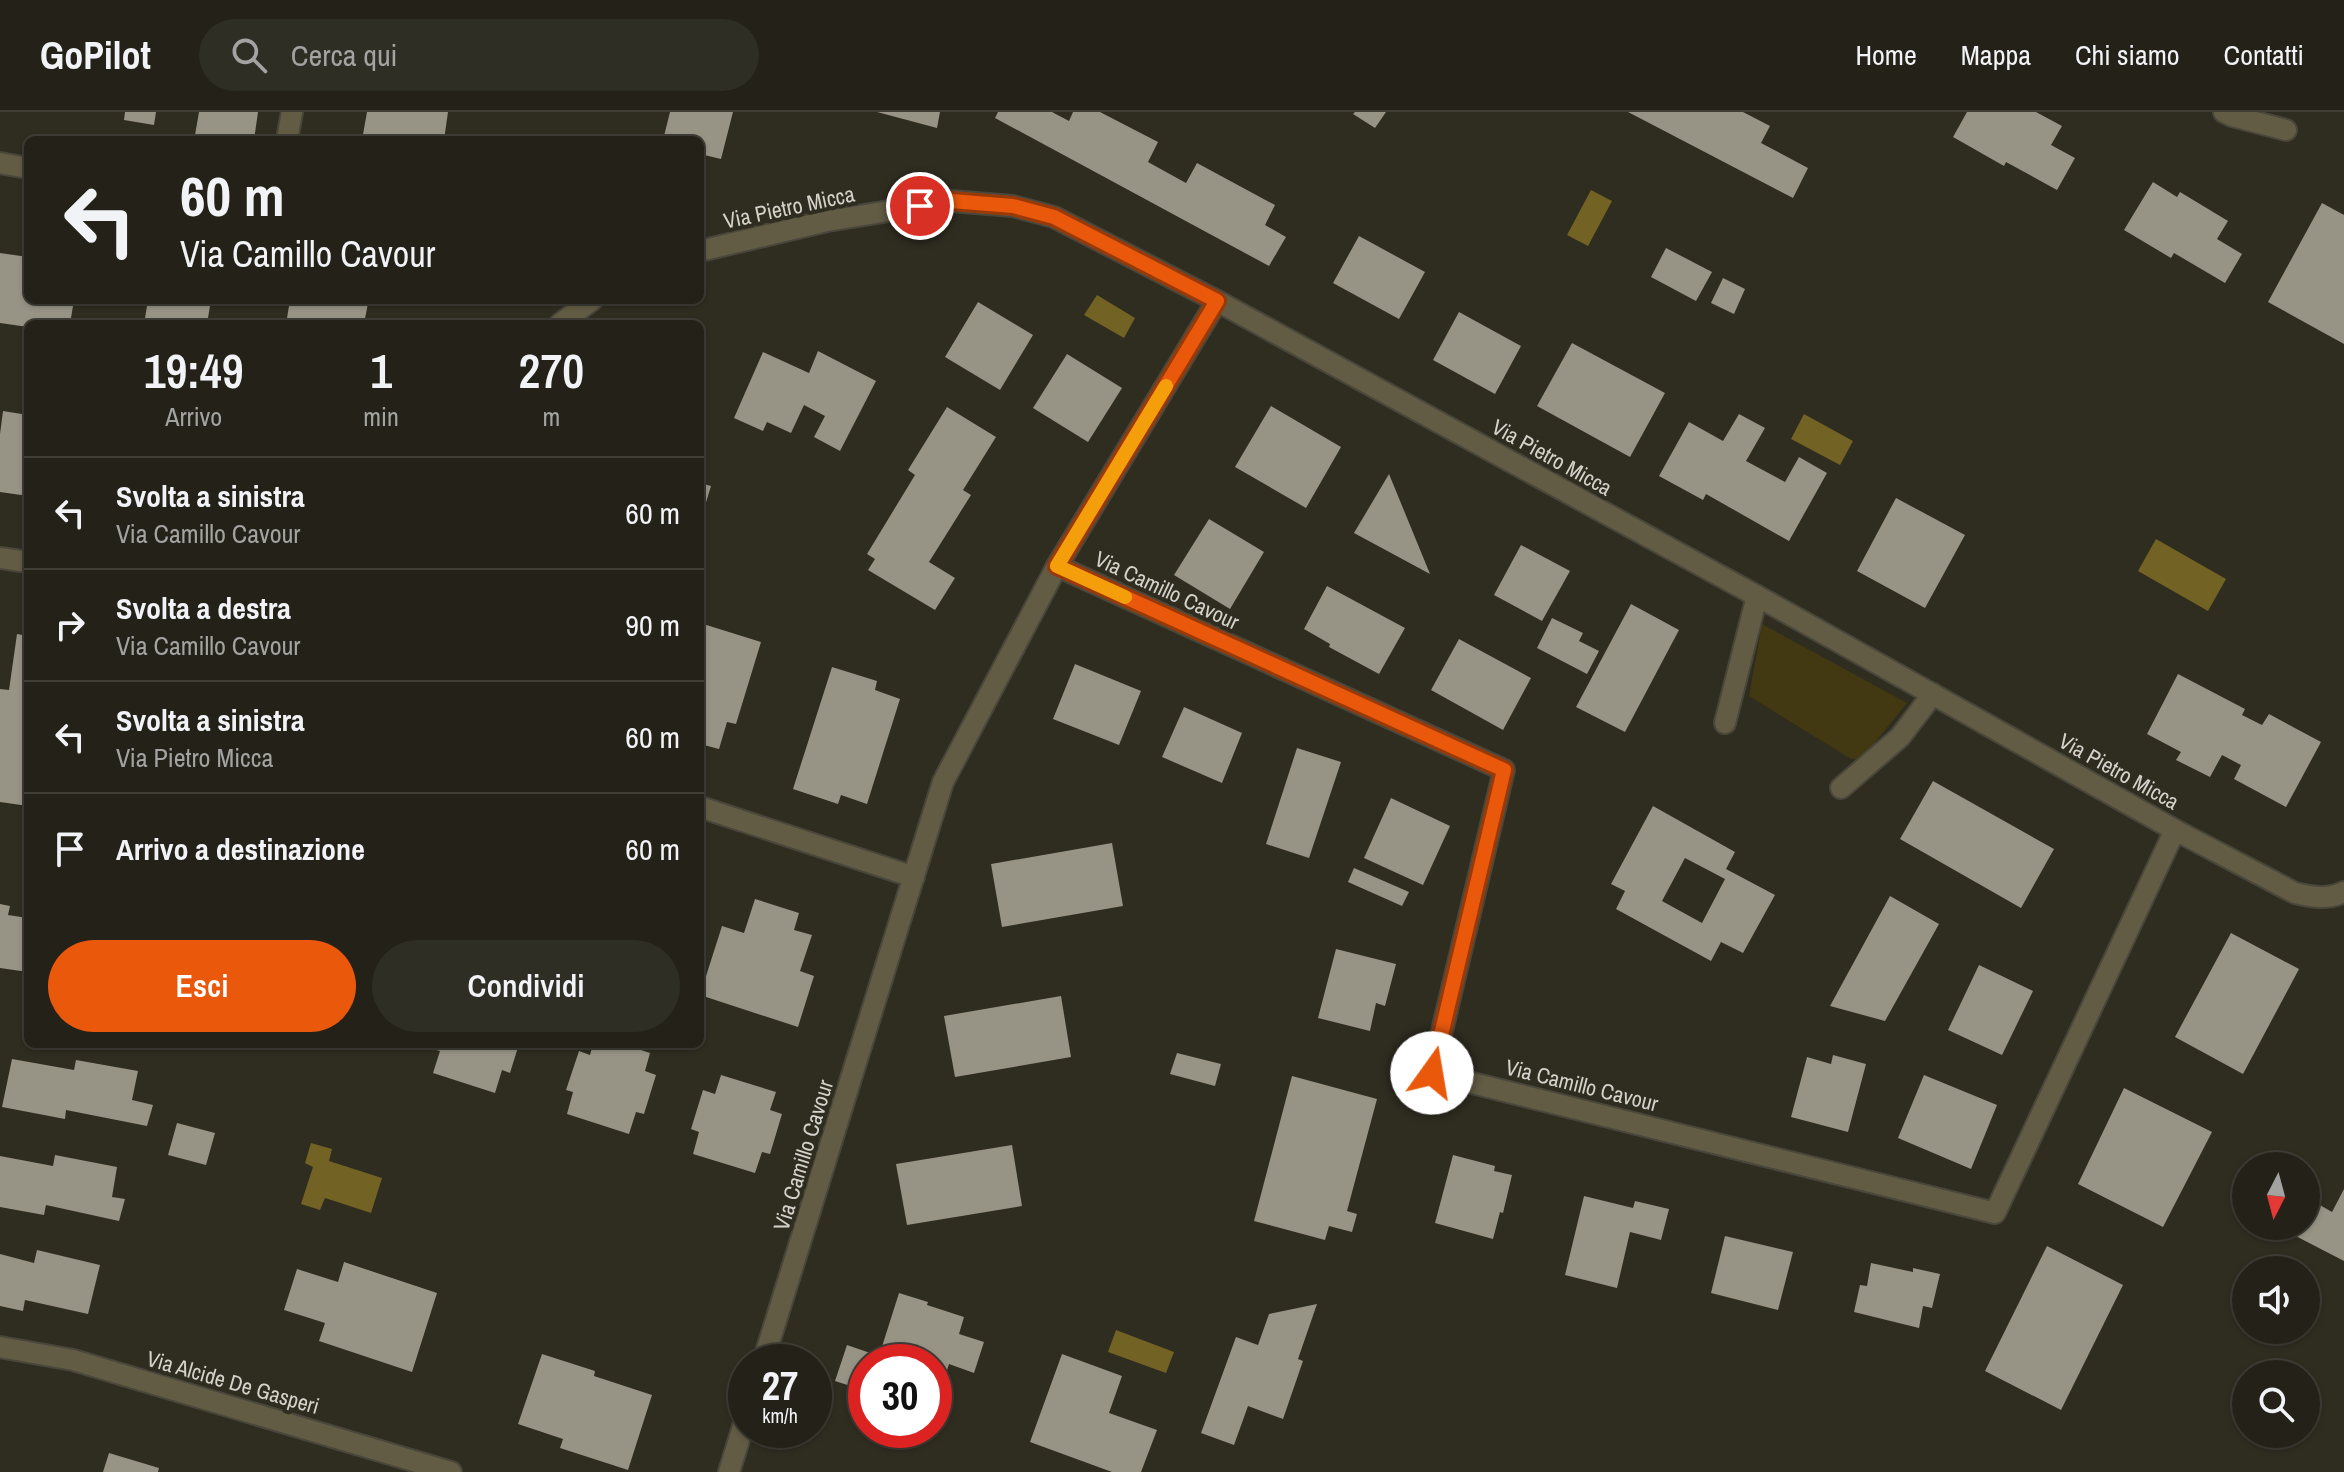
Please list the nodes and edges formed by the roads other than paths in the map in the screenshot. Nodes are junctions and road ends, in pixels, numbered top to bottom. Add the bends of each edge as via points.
1 (292, 112) edge
2 (2224, 112) edge
3 (2286, 130) dead end
4 (288, 136) edge
5 (0, 163) edge
6 (24, 167) edge
7 (704, 250) edge
8 (1217, 301) junction
9 (587, 304) edge
10 (565, 320) edge
11 (0, 558) edge
12 (24, 561) edge
13 (1057, 566) junction
14 (1757, 596) junction
15 (1933, 694) junction
16 (1725, 723) dead end
17 (1841, 788) dead end
18 (704, 808) edge
19 (2175, 830) junction
20 (914, 877) junction
21 (2344, 892) edge
22 (769, 1344) edge
23 (0, 1347) edge
24 (736, 1448) edge
25 (451, 1472) edge
26 (729, 1472) edge

1 - 4 street
2 - 3 street
5 - 6 street
7 - 8 street, Via Pietro Micca via 827,221 951,201 1013,206 1054,217
8 - 13 street, Via Camillo Cavour
8 - 14 street, Via Pietro Micca
9 - 10 street
11 - 12 street
13 - 19 street, Via Camillo Cavour via 1504,770 1432,1073 1995,1213
13 - 20 street, Via Camillo Cavour via 943,782
14 - 15 street, Via Pietro Micca
14 - 16 street
15 - 17 street via 1900,737
15 - 19 street, Via Pietro Micca
18 - 20 street
19 - 21 street, Via Pietro Micca via 2295,893 2315,898
20 - 22 street, Via Camillo Cavour
23 - 25 street, Via Alcide De Gasperi via 73,1360
24 - 26 street

